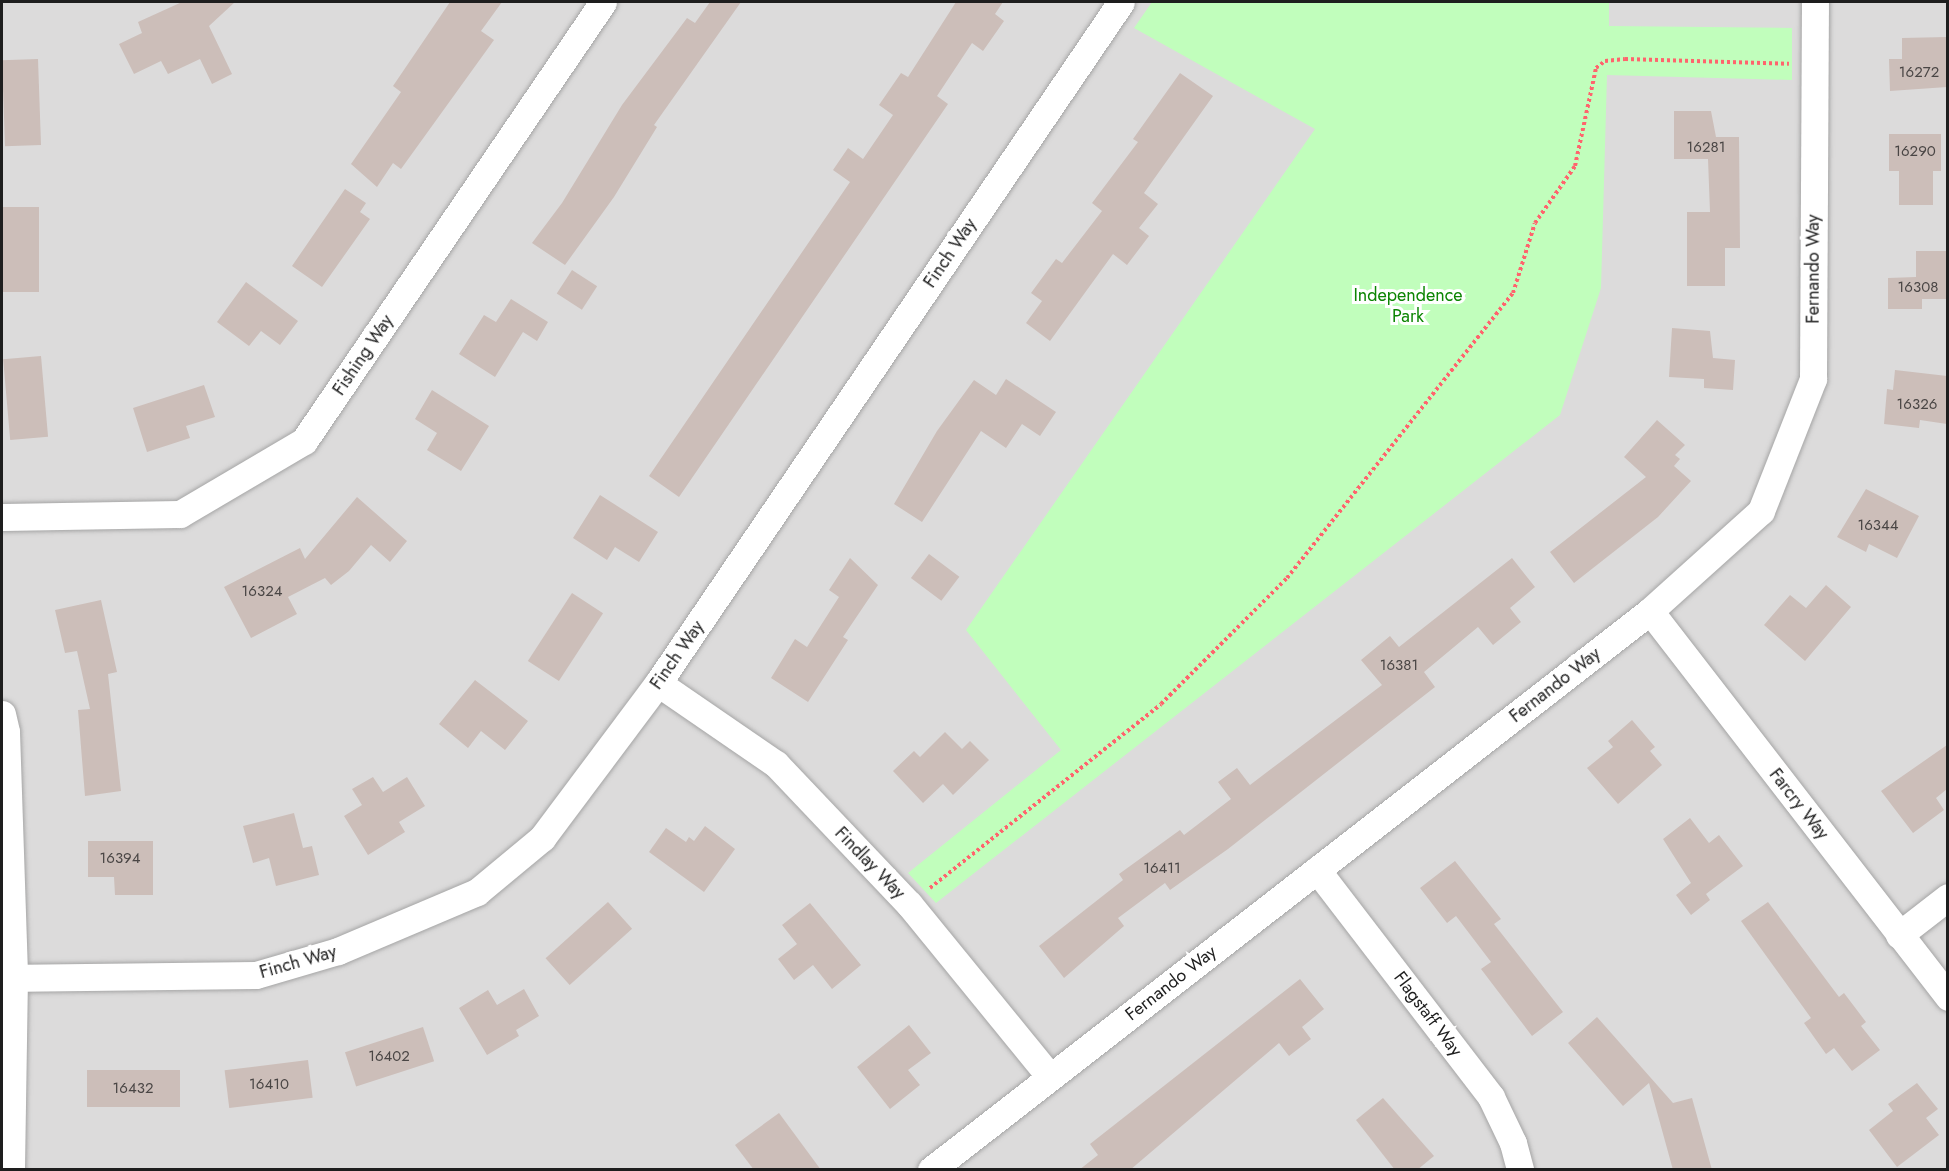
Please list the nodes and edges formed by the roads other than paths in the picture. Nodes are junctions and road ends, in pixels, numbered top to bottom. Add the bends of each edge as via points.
1 (603, 2) edge
2 (1121, 2) edge
3 (1815, 2) edge
4 (2, 517) edge
5 (1650, 612) junction
6 (658, 683) junction
7 (2, 714) edge
8 (1317, 870) junction
9 (1947, 897) edge
10 (1899, 935) junction
11 (8, 977) edge
12 (1947, 997) edge
13 (1050, 1077) junction
14 (12, 1170) edge
15 (931, 1170) edge
16 (1520, 1170) edge

1 - 4 street, Fishing Way via 304,441 180,514
2 - 6 street, Finch Way
3 - 5 street, Fernando Way via 1813,379 1761,511
5 - 8 street, Fernando Way
5 - 10 street, Farcry Way
6 - 11 street, Finch Way via 542,838 477,892 338,951 256,975
6 - 13 street, Findlay Way via 776,764 909,904
7 - 11 street via 6,732
8 - 13 street, Fernando Way
8 - 16 street, Flagstaff Way via 1491,1097 1513,1143
9 - 10 street
10 - 12 street, Farcry Way
11 - 14 street
13 - 15 street, Fernando Way

